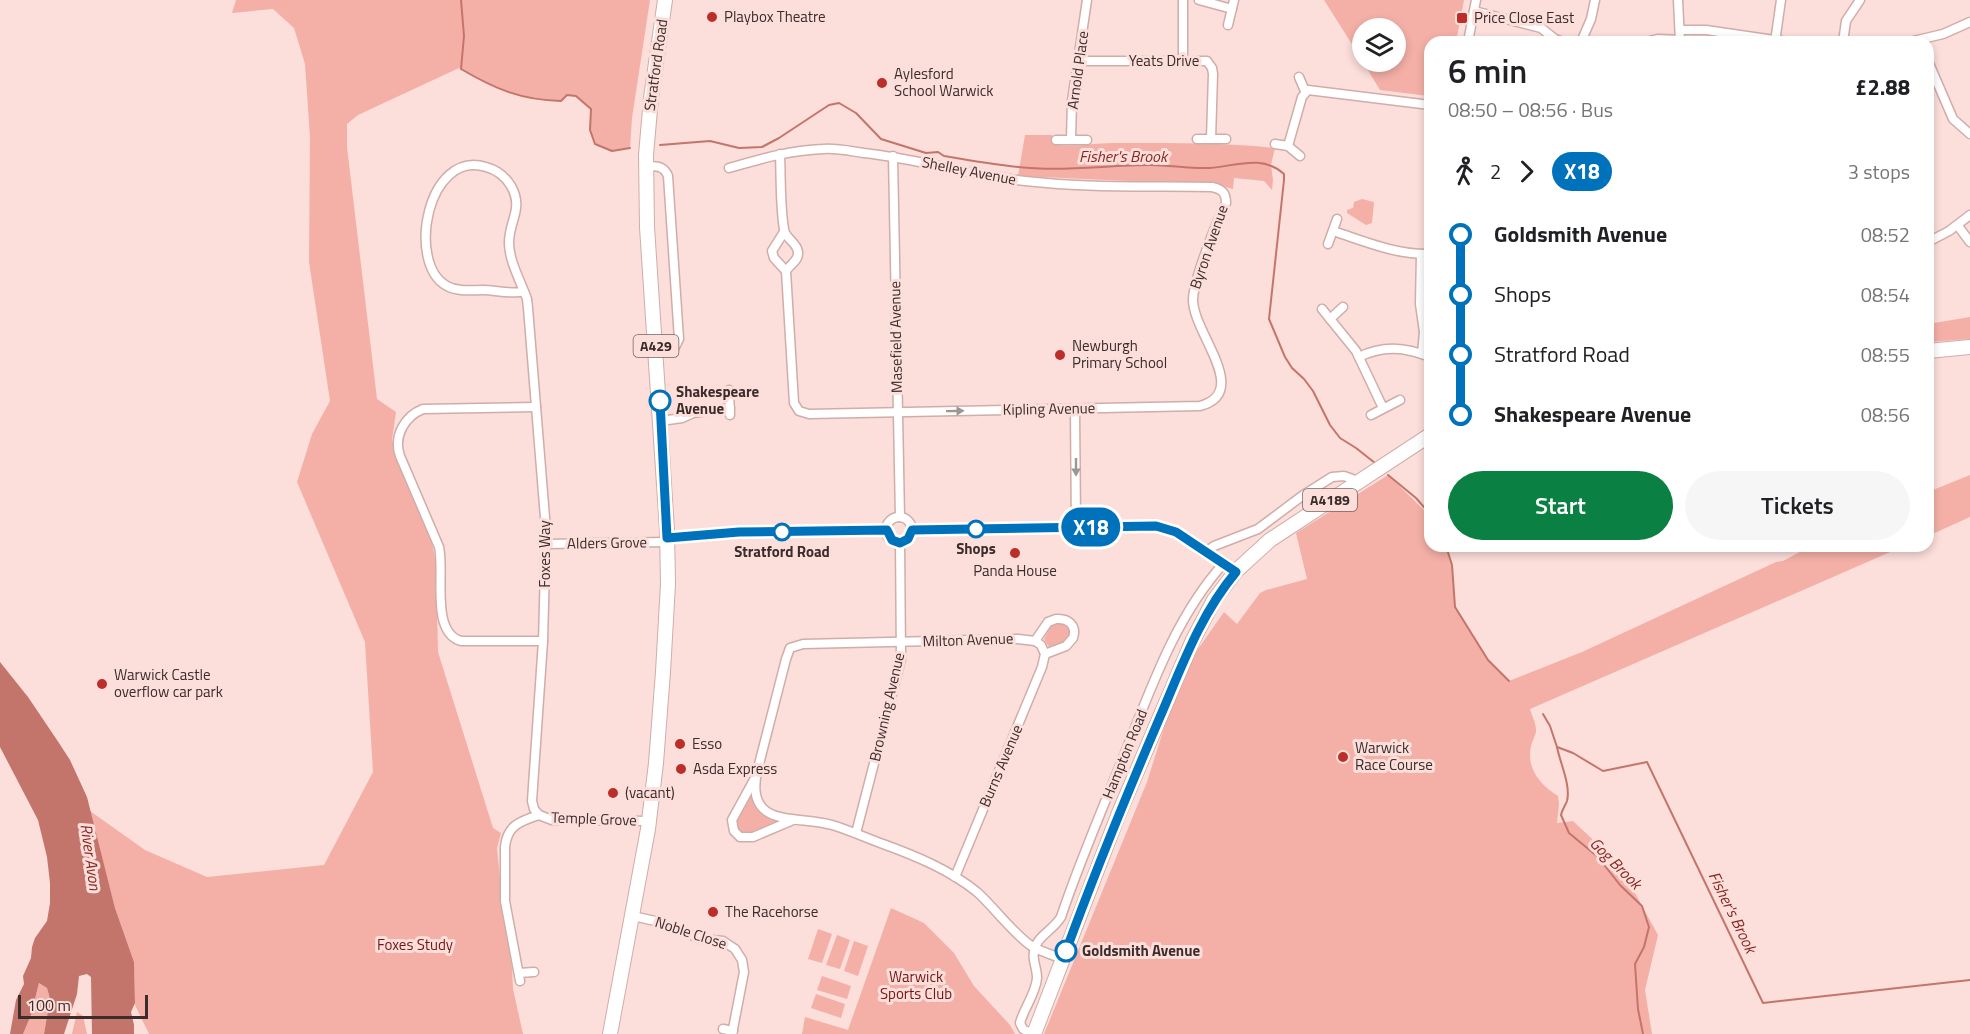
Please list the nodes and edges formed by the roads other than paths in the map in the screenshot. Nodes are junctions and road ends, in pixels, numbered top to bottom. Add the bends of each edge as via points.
1 (665, 0) edge
2 (1088, 0) edge
3 (1183, 0) edge
4 (1199, 0) edge
5 (1476, 0) edge
6 (1595, 0) edge
7 (1678, 0) edge
8 (1781, 0) edge
9 (1860, 0) edge
10 (1233, 4) edge
11 (1474, 11) junction
12 (1970, 22) edge
13 (1228, 24) dead end
14 (1680, 30) junction
15 (1469, 36) edge
16 (1552, 36) edge
17 (1584, 36) edge
18 (1680, 36) edge
19 (1744, 36) edge
20 (1776, 36) edge
21 (1844, 36) edge
22 (1934, 37) edge
23 (1183, 60) junction
24 (1078, 61) junction
25 (1934, 75) edge
26 (1299, 76) dead end
27 (1305, 91) junction
28 (1424, 104) edge
29 (1970, 134) edge
30 (1071, 139) junction
31 (1197, 139) dead end
32 (1211, 139) junction
33 (1226, 139) dead end
34 (1056, 140) dead end
35 (1087, 140) dead end
36 (1275, 144) dead end
37 (1288, 146) junction
38 (780, 154) junction
39 (893, 156) junction
40 (1300, 156) dead end
41 (646, 167) junction
42 (729, 168) dead end
43 (1212, 187) joint
44 (1970, 215) edge
45 (1337, 219) dead end
46 (1958, 226) junction
47 (1333, 231) junction
48 (784, 232) junction
49 (1934, 239) edge
50 (1970, 242) edge
51 (1328, 244) dead end
52 (1424, 254) edge
53 (1424, 264) edge
54 (786, 271) junction
55 (524, 291) junction
56 (1343, 307) dead end
57 (1322, 309) dead end
58 (1330, 319) junction
59 (1424, 326) edge
60 (1970, 347) edge
61 (1934, 350) edge
62 (656, 355) junction
63 (1424, 355) edge
64 (1359, 357) junction
65 (729, 390) dead end
66 (1400, 400) dead end
67 (1200, 406) joint
68 (536, 408) junction
69 (1383, 408) junction
70 (1075, 409) junction
71 (897, 412) junction
72 (1371, 415) dead end
73 (661, 421) junction
74 (1424, 439) edge
75 (1358, 481) junction
76 (900, 517) junction
77 (1076, 527) junction
78 (887, 530) junction
79 (912, 530) junction
80 (667, 540) junction
81 (900, 543) junction
82 (546, 544) junction
83 (1207, 551) junction
84 (1224, 563) junction
85 (1236, 572) junction
86 (1035, 640) junction
87 (543, 641) junction
88 (901, 643) junction
89 (1045, 654) junction
90 (757, 772) junction
91 (539, 815) junction
92 (796, 819) junction
93 (649, 821) junction
94 (856, 833) junction
95 (955, 877) junction
96 (633, 916) junction
97 (1034, 948) junction
98 (1063, 959) junction
99 (534, 972) dead end
100 (723, 1029) dead end
101 (733, 1033) edge
102 (610, 1034) edge
103 (1033, 1034) edge

1 - 41 main road, Stratford Road / A429
2 - 24 street, Arnold Place
3 - 23 street
4 - 10 street
5 - 11 street
6 - 17 street
7 - 14 street
8 - 20 street
9 - 21 street via 1846,21
10 - 13 street
11 - 15 street
11 - 16 street via 1541,28
12 - 22 street
14 - 18 street
14 - 19 street
23 - 24 street, Yeats Drive
23 - 32 street, Yeats Drive via 1205,61 1212,68
24 - 30 street, Arnold Place
25 - 29 street via 1953,118
26 - 27 street
27 - 28 street
27 - 37 street
30 - 34 street
30 - 35 street
31 - 32 street
32 - 33 street
36 - 37 street
37 - 40 street
38 - 39 street, Shelley Avenue via 825,149
38 - 42 street, Shelley Avenue
38 - 48 street
39 - 43 street, Shelley Avenue via 1026,182
39 - 71 street, Masefield Avenue
41 - 62 main road, Stratford Road / A429
41 - 62 street via 663,168 668,176 678,328 678,344
43 - 67 street, Byron Avenue via 1224,192 1226,204 1193,301 1196,320 1222,380 1216,398
44 - 46 street
45 - 47 street
46 - 49 street
46 - 50 street
47 - 51 street
47 - 52 street via 1391,249
48 - 54 street via 772,251 776,262
48 - 54 street via 798,252
53 - 59 street via 1420,304
54 - 71 street, Kipling Avenue via 796,408 809,414
55 - 55 street, Foxes Way via 457,290 436,276 428,252 428,222 435,191 452,171 475,165 488,167 505,177 512,188 517,207 510,248
55 - 68 street, Foxes Way
56 - 58 street
57 - 58 street
58 - 64 street
60 - 61 main road
62 - 73 main road, Stratford Road / A429
63 - 64 street via 1388,348
64 - 69 street
65 - 73 street via 730,412 693,413
66 - 69 street
67 - 70 street, Kipling Avenue
68 - 82 street, Foxes Way
68 - 87 street via 423,409 404,423 398,446 439,547 442,616 447,632 461,641
69 - 72 street
71 -> 70 street, Kipling Avenue
70 -> 77 street
71 - 76 street, Masefield Avenue
73 - 80 main road, Stratford Road / A429
74 - 75 main road, Hampton Road / A4189
75 - 83 street via 1332,477 1258,529
75 - 85 main road, Hampton Road / A4189 via 1270,540
76 - 78 street via 889,522
76 - 79 street via 908,520
77 - 79 street
77 - 83 street via 1160,527
78 - 80 street via 739,532
78 - 81 street via 892,540
79 - 81 street via 908,539
80 - 82 street, Alders Grove
80 - 93 main road, Stratford Road / A429 via 663,672
81 - 88 street, Browning Avenue
82 - 87 street, Foxes Way
83 - 84 street
84 - 85 street
84 - 97 street, Hampton Road via 1180,626 1137,723 1061,917
85 - 98 main road, Hampton Road / A4189 via 1214,600 1192,640
86 - 88 street, Milton Avenue
86 - 89 street
86 - 89 street via 1048,622 1071,623 1075,634 1071,643
87 - 91 street, Foxes Way via 532,801
88 - 90 street, Milton Avenue via 790,648
88 - 94 street, Browning Avenue via 901,659
89 - 95 street, Burns Avenue
90 - 92 street via 755,789 760,804 771,815
90 - 92 street via 732,820 734,831 740,837 753,837
91 - 93 street, Temple Grove via 552,820
91 - 99 street, Temple Grove via 517,823 506,838 505,901 520,977
92 - 94 street
93 - 96 main road, Stratford Road / A429
94 - 95 street
95 - 97 street via 977,892
96 - 101 street, Noble Close via 702,939 723,941 735,949 744,972
96 - 102 main road, Stratford Road / A429
97 - 98 street
97 - 103 street via 1036,983 1020,1023
98 - 103 main road, Hampton Road / A4189
100 - 101 street, Noble Close

